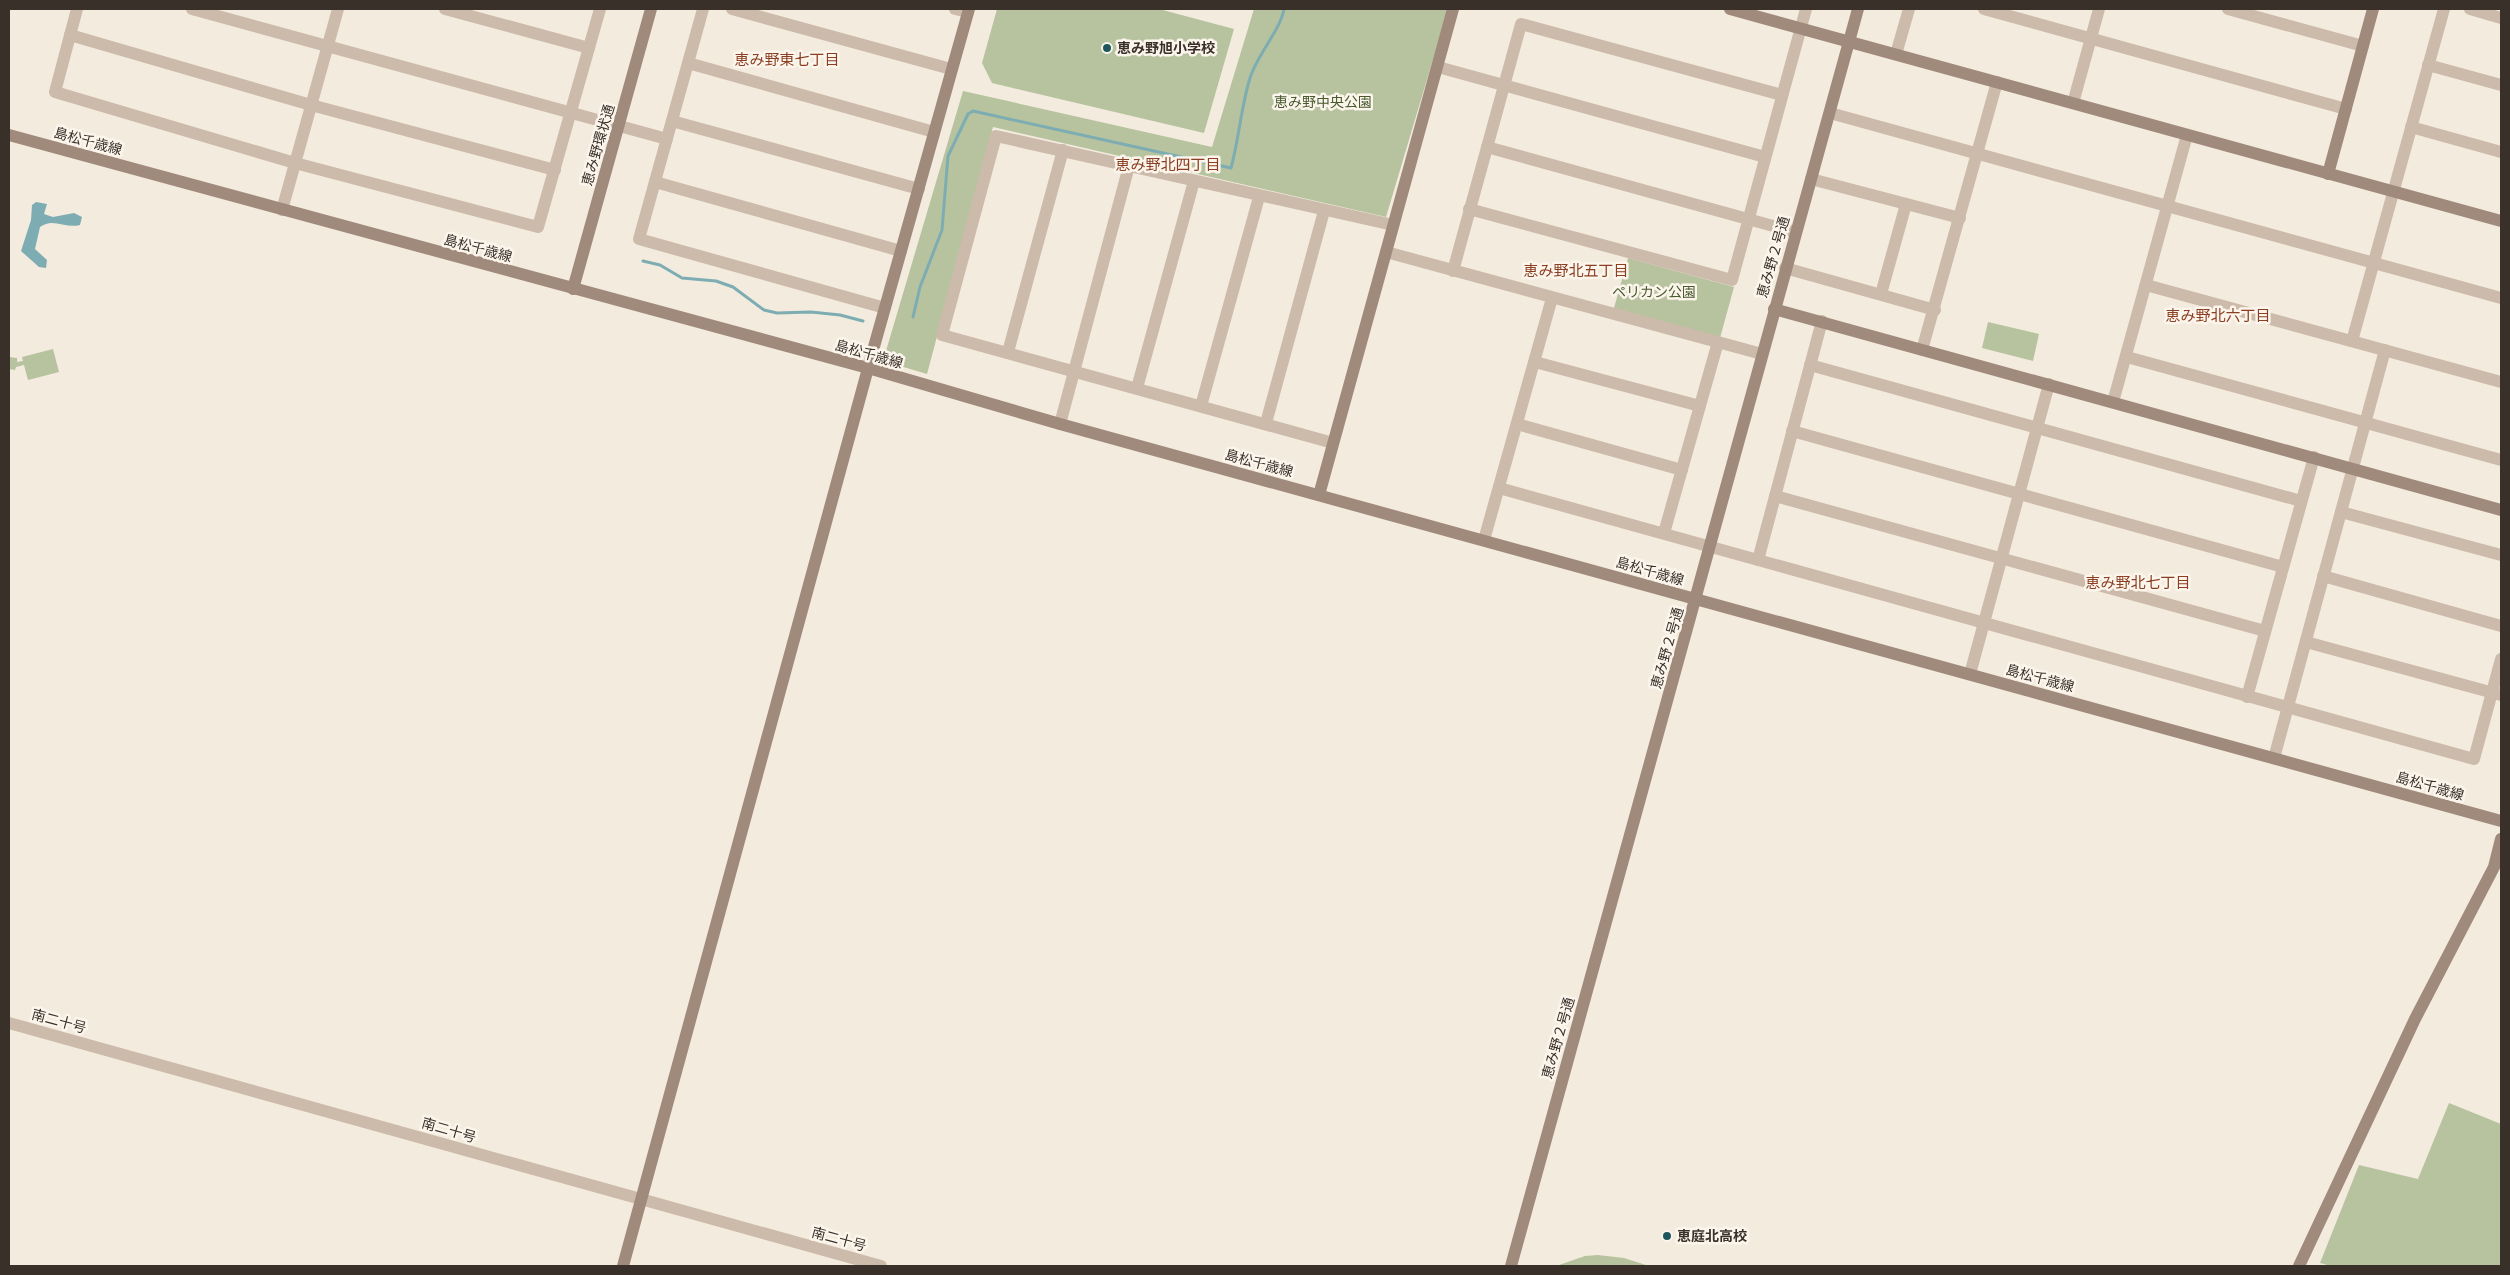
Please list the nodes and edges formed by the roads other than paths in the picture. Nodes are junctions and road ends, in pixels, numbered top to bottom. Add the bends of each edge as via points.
1 (77, 9) edge
2 (192, 9) edge
3 (338, 9) edge
4 (444, 9) edge
5 (600, 9) edge
6 (651, 9) edge
7 (702, 9) edge
8 (732, 9) edge
9 (955, 9) edge
10 (1454, 9) edge
11 (1730, 9) edge
12 (1806, 9) edge
13 (1858, 9) edge
14 (1908, 9) edge
15 (1984, 9) edge
16 (2099, 9) edge
17 (2228, 9) edge
18 (2373, 9) edge
19 (2444, 9) edge
20 (2470, 9) edge
21 (968, 11) edge
22 (2501, 18) edge
23 (1801, 28) junction
24 (70, 35) junction
25 (2091, 38) junction
26 (1849, 41) junction
27 (327, 46) junction
28 (2363, 46) junction
29 (589, 48) junction
30 (1896, 54) junction
31 (688, 63) junction
32 (2428, 65) junction
33 (1438, 67) junction
34 (951, 69) junction
35 (1997, 82) junction
36 (2501, 85) edge
37 (1503, 86) junction
38 (1782, 95) junction
39 (2073, 103) junction
40 (311, 104) junction
41 (2346, 109) junction
42 (571, 113) junction
43 (1830, 113) junction
44 (672, 121) junction
45 (619, 126) junction
46 (2411, 128) junction
47 (934, 132) junction
48 (2187, 134) junction
49 (9, 135) edge
50 (667, 139) junction
51 (1487, 147) junction
52 (1063, 150) junction
53 (2501, 152) edge
54 (1977, 154) junction
55 (1765, 157) junction
56 (295, 163) junction
57 (1129, 166) junction
58 (556, 170) junction
59 (2328, 174) junction
60 (1811, 179) junction
61 (1194, 181) junction
62 (655, 182) junction
63 (919, 189) junction
64 (2394, 191) junction
65 (1259, 196) junction
66 (1906, 204) junction
67 (2168, 206) junction
68 (1469, 209) junction
69 (282, 210) junction
70 (1324, 210) junction
71 (1960, 218) junction
72 (1749, 219) junction
73 (2501, 221) edge
74 (1393, 225) junction
75 (1795, 232) junction
76 (901, 251) junction
77 (1386, 252) junction
78 (2374, 263) junction
79 (1785, 268) junction
80 (1452, 270) junction
81 (2146, 285) junction
82 (573, 289) junction
83 (1881, 294) junction
84 (1552, 298) junction
85 (2501, 298) edge
86 (885, 308) junction
87 (1774, 309) junction
88 (1935, 310) junction
89 (1822, 321) junction
90 (2352, 341) junction
91 (1718, 342) junction
92 (1922, 350) junction
93 (2385, 350) junction
94 (1008, 352) junction
95 (1762, 354) junction
96 (2127, 357) junction
97 (1535, 362) junction
98 (1810, 365) junction
99 (868, 368) junction
100 (1072, 371) junction
101 (2501, 382) edge
102 (2048, 384) junction
103 (1136, 388) junction
104 (2113, 402) junction
105 (1201, 406) junction
106 (1700, 406) junction
107 (1266, 423) junction
108 (2366, 423) junction
109 (1060, 424) junction
110 (1517, 424) junction
111 (2037, 428) junction
112 (1792, 431) junction
113 (1333, 443) junction
114 (2314, 457) junction
115 (2501, 460) edge
116 (2354, 468) junction
117 (1682, 470) junction
118 (1499, 488) junction
119 (2020, 493) junction
120 (1319, 495) junction
121 (1775, 496) junction
122 (2301, 501) junction
123 (2501, 510) edge
124 (2341, 512) junction
125 (1664, 533) junction
126 (1484, 540) junction
127 (1710, 547) junction
128 (2501, 555) edge
129 (2001, 558) junction
130 (1758, 560) junction
131 (2283, 567) junction
132 (2323, 576) junction
133 (1696, 599) junction
134 (1984, 623) junction
135 (2501, 626) edge
136 (2265, 631) junction
137 (2306, 642) junction
138 (2501, 659) edge
139 (1970, 674) junction
140 (2496, 694) edge
141 (2247, 696) junction
142 (2288, 708) junction
143 (2274, 758) junction
144 (2501, 821) edge
145 (2501, 839) edge
146 (9, 1023) edge
147 (641, 1200) junction
148 (623, 1266) edge
149 (881, 1266) edge
150 (1511, 1266) edge
151 (2299, 1266) edge

1 - 24 street
2 - 27 street
3 - 27 street
4 - 29 street
5 - 29 street
6 - 45 street, 恵み野環状通
7 - 31 street
8 - 34 street
9 - 21 street
10 - 33 street
11 - 23 street
12 - 23 street
13 - 26 street, 恵み野２号通
14 - 30 street
15 - 25 street
16 - 25 street
17 - 28 street
18 - 28 street
19 - 32 street
20 - 22 street
21 - 34 street
23 - 26 street
23 - 38 street
24 - 40 street
24 - 56 street via 55,92
25 - 39 street
25 - 41 street
26 - 30 street
26 - 43 street, 恵み野２号通
27 - 40 street
27 - 42 street
28 - 41 street
29 - 42 street
30 - 35 street
31 - 44 street
31 - 47 street
32 - 36 street
32 - 46 street
33 - 37 street
33 - 74 street
34 - 47 street
35 - 39 street
35 - 54 street
37 - 38 street via 1520,24
37 - 51 street
37 - 55 street
38 - 55 street
39 - 48 street
40 - 56 street
40 - 58 street
41 - 59 street
42 - 45 street
42 - 58 street
43 - 54 street
43 - 60 street, 恵み野２号通
44 - 50 street
44 - 63 street
45 - 50 street
45 - 82 street, 恵み野環状通
46 - 53 street
46 - 64 street
47 - 63 street
48 - 59 street
48 - 67 street
49 - 69 street, 島松千歳線
50 - 62 street
51 - 68 street
51 - 72 street
52 - 57 street
52 - 94 street
52 - 94 street via 996,136 993,145 942,335
54 - 67 street
54 - 71 street
55 - 72 street
56 - 58 street via 538,227
56 - 69 street
57 - 61 street
57 - 100 street
59 - 64 street
60 - 66 street
60 - 75 street, 恵み野２号通
61 - 65 street
61 - 103 street
62 - 76 street
62 - 86 street via 640,239
63 - 76 street
64 - 73 street
64 - 78 street
65 - 70 street
65 - 105 street
66 - 71 street
66 - 83 street
67 - 78 street
67 - 81 street
68 - 72 street via 1732,280
68 - 80 street
69 - 82 street, 島松千歳線
70 - 74 street
70 - 107 street
71 - 88 street
72 - 75 street
74 - 77 street
75 - 79 street, 恵み野２号通
76 - 86 street
77 - 80 street
77 - 113 street
78 - 85 street
78 - 90 street
79 - 83 street
79 - 87 street, 恵み野２号通
80 - 84 street
81 - 90 street
81 - 96 street
82 - 99 street, 島松千歳線
83 - 88 street
84 - 91 street
84 - 97 street
86 - 99 street
87 - 89 street
87 - 95 street, 恵み野２号通
88 - 92 street
89 - 92 street
89 - 98 street
90 - 93 street
91 - 95 street
91 - 106 street
92 - 102 street
93 - 101 street
93 - 108 street
94 - 100 street
95 - 127 street, 恵み野２号通
96 - 104 street
96 - 108 street
97 - 106 street
97 - 110 street
98 - 111 street
98 - 112 street
99 - 109 street, 島松千歳線
99 - 147 street
100 - 103 street
100 - 109 street
102 - 104 street
102 - 111 street
103 - 105 street
104 - 114 street
105 - 107 street
106 - 117 street
107 - 113 street
108 - 115 street
108 - 116 street
109 - 120 street, 島松千歳線
110 - 117 street
110 - 118 street
111 - 119 street
111 - 122 street
112 - 119 street
112 - 121 street
113 - 120 street
114 - 116 street
114 - 122 street
116 - 123 street
116 - 124 street
117 - 125 street
118 - 125 street
118 - 126 street
119 - 129 street
119 - 131 street
120 - 126 street, 島松千歳線
121 - 129 street
121 - 130 street
122 - 131 street
124 - 128 street
124 - 132 street
125 - 127 street
126 - 133 street, 島松千歳線
127 - 130 street
127 - 133 street, 恵み野２号通
129 - 134 street
129 - 136 street
130 - 134 street
131 - 136 street
132 - 135 street
132 - 137 street
133 - 139 street, 島松千歳線
133 - 150 street, 恵み野２号通
134 - 139 street
134 - 141 street
136 - 141 street
137 - 140 street
137 - 142 street
138 - 140 street
139 - 143 street, 島松千歳線
140 - 142 street via 2474,758
141 - 142 street
142 - 143 street
143 - 144 street, 島松千歳線
145 - 151 street via 2494,867 2415,1019
146 - 147 street, 南二十号
147 - 148 street
147 - 149 street, 南二十号

